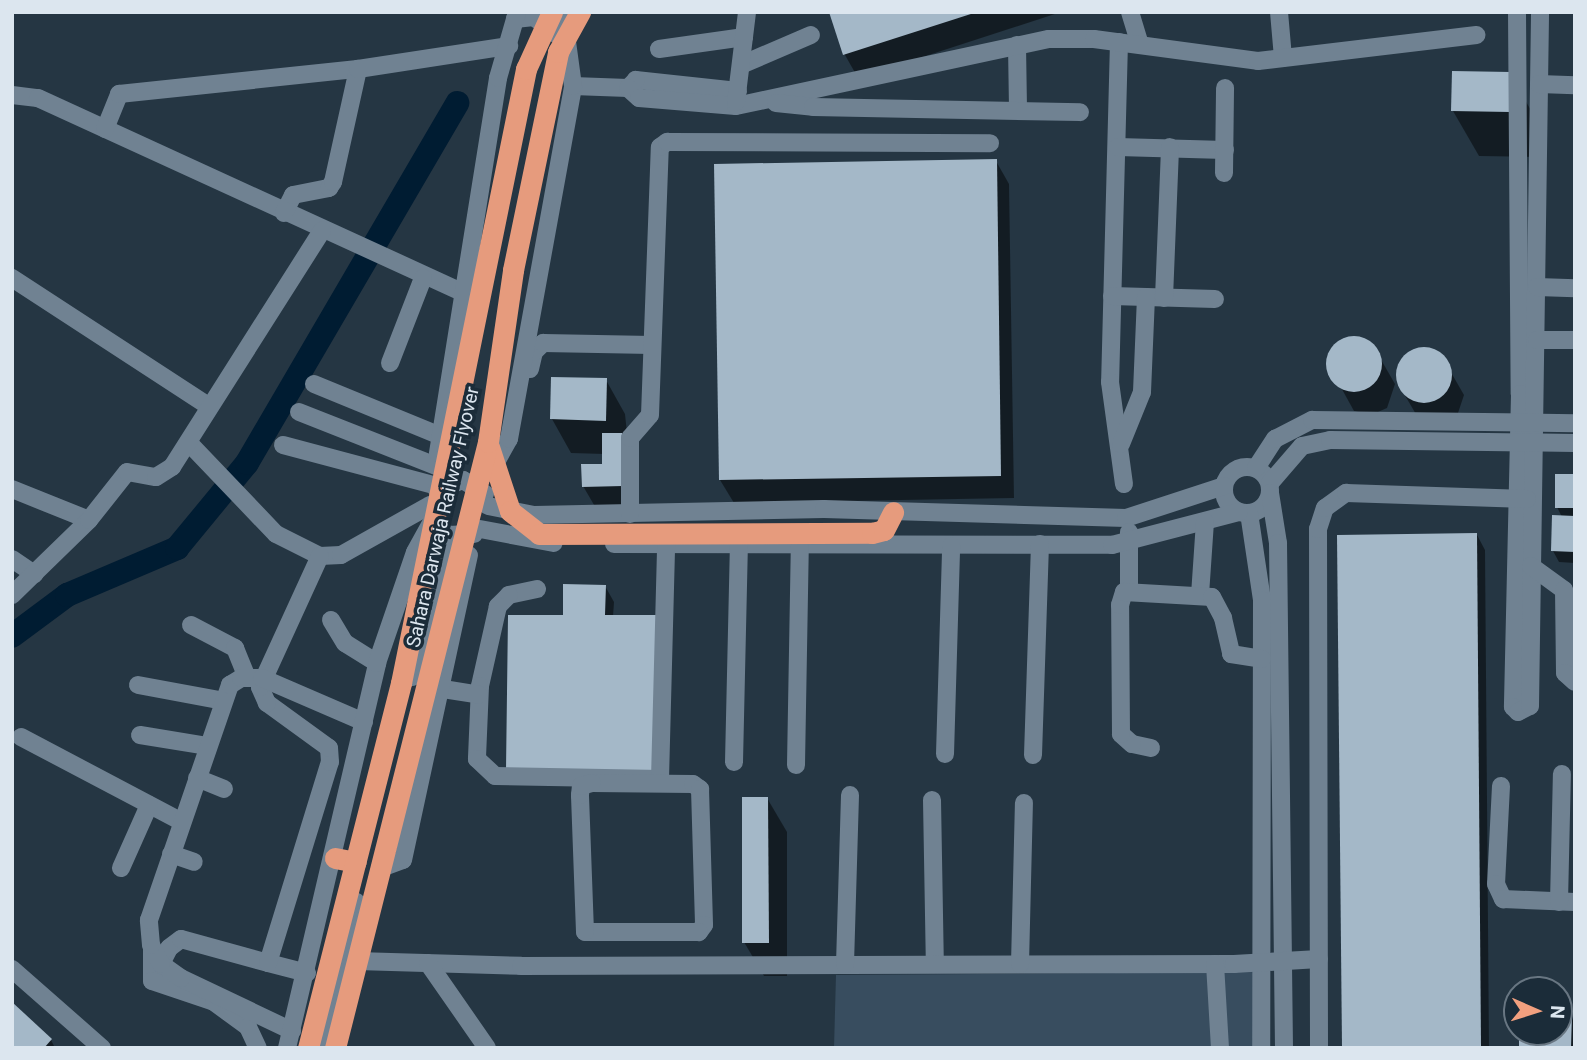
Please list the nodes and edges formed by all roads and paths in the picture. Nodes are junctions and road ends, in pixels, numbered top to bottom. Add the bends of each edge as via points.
1 (552, 12) edge
2 (563, 12) edge
3 (580, 12) edge
4 (747, 12) edge
5 (1130, 12) edge
6 (1279, 12) edge
7 (1517, 12) edge
8 (1539, 12) edge
9 (516, 15) edge
10 (811, 35) dead end
11 (1476, 35) dead end
12 (744, 37) junction
13 (1119, 42) junction
14 (568, 44) junction
15 (1017, 45) junction
16 (1140, 45) junction
17 (509, 46) junction
18 (659, 49) dead end
19 (1283, 58) junction
20 (741, 65) junction
21 (358, 69) junction
22 (1539, 84) junction
23 (1575, 85) edge
24 (573, 86) junction
25 (1226, 88) dead end
26 (12, 95) edge
27 (737, 98) junction
28 (766, 101) junction
29 (1018, 110) junction
30 (1080, 112) dead end
31 (105, 129) junction
32 (989, 143) dead end
33 (1118, 147) junction
34 (1170, 147) junction
35 (1225, 150) junction
36 (1224, 173) dead end
37 (284, 213) junction
38 (323, 231) junction
39 (12, 278) edge
40 (423, 278) junction
41 (1575, 288) edge
42 (461, 292) junction
43 (1112, 296) junction
44 (1155, 297) junction
45 (1215, 299) dead end
46 (1531, 299) junction
47 (1537, 340) junction
48 (1575, 340) edge
49 (652, 345) junction
50 (390, 363) dead end
51 (314, 384) dead end
52 (208, 405) junction
53 (299, 412) dead end
54 (1525, 422) junction
55 (1575, 424) edge
56 (441, 436) junction
57 (499, 440) junction
58 (1524, 442) junction
59 (189, 443) junction
60 (1575, 443) edge
61 (1121, 444) junction
62 (283, 445) dead end
63 (436, 466) junction
64 (1256, 468) junction
65 (1124, 484) dead end
66 (1224, 486) junction
67 (1270, 488) junction
68 (12, 489) edge
69 (481, 489) junction
70 (1523, 499) junction
71 (434, 501) junction
72 (488, 506) junction
73 (510, 511) junction
74 (893, 512) junction
75 (1244, 513) junction
76 (630, 514) junction
77 (1126, 518) junction
78 (89, 520) junction
79 (1205, 522) junction
80 (477, 532) junction
81 (447, 535) junction
82 (1040, 544) junction
83 (1131, 544) junction
84 (666, 545) junction
85 (739, 545) junction
86 (800, 546) junction
87 (951, 546) junction
88 (320, 556) junction
89 (12, 559) edge
90 (1531, 566) junction
91 (34, 574) junction
92 (537, 589) dead end
93 (1129, 590) junction
94 (12, 595) edge
95 (1200, 595) junction
96 (331, 620) dead end
97 (191, 625) dead end
98 (1262, 659) junction
99 (377, 663) junction
100 (254, 677) junction
101 (1575, 682) edge
102 (138, 685) dead end
103 (443, 688) junction
104 (479, 695) junction
105 (224, 701) junction
106 (364, 722) junction
107 (140, 735) dead end
108 (21, 737) dead end
109 (208, 746) junction
110 (1151, 748) dead end
111 (945, 754) dead end
112 (1033, 755) dead end
113 (734, 762) dead end
114 (796, 765) dead end
115 (1562, 774) dead end
116 (197, 778) junction
117 (1501, 786) dead end
118 (224, 789) dead end
119 (850, 795) dead end
120 (932, 800) dead end
121 (1024, 803) dead end
122 (149, 805) junction
123 (182, 822) junction
124 (171, 854) junction
125 (335, 858) junction
126 (382, 860) junction
127 (194, 862) dead end
128 (356, 862) junction
129 (121, 868) dead end
130 (1567, 902) edge
131 (662, 935) junction
132 (608, 936) junction
133 (151, 945) junction
134 (1318, 959) junction
135 (349, 960) junction
136 (1263, 961) junction
137 (1284, 961) junction
138 (268, 963) junction
139 (428, 963) junction
140 (161, 964) junction
141 (845, 964) junction
142 (935, 964) junction
143 (1020, 964) junction
144 (1215, 964) junction
145 (608, 965) junction
146 (661, 965) junction
147 (12, 969) edge
148 (307, 973) junction
149 (289, 1039) edge
150 (102, 1048) edge
151 (258, 1048) edge
152 (310, 1048) edge
153 (324, 1048) edge
154 (335, 1048) edge
155 (487, 1048) edge
156 (1220, 1048) edge
157 (1261, 1048) edge
158 (1284, 1048) edge
159 (1319, 1048) edge

1 - 128 highway, Sahara Darwaja Railway Flyover via 526,69 401,682
2 - 14 street
3 - 57 highway, Sahara Darwaja Railway Flyover via 558,52 513,270
4 - 12 street
5 - 16 street
6 - 19 street
7 - 46 street
8 - 22 street
9 - 14 street via 534,17
9 - 17 street
10 - 20 street
11 - 19 street
12 - 18 street
12 - 20 street
13 - 15 street via 1074,38
13 - 16 street
13 - 33 street
14 - 24 street
15 - 28 street
15 - 29 street
16 - 19 street via 1258,61
17 - 21 street
17 - 42 street via 498,78
20 - 27 street
21 - 31 street via 119,94
21 - 37 street via 333,182 329,188 293,194
22 - 23 street
22 - 46 street
24 - 27 street via 628,89 639,97
24 - 57 street
25 - 35 street
26 - 31 street via 38,98
27 - 28 street
28 - 29 street via 813,107
29 - 30 street
31 - 37 street
32 - 49 street via 667,142 660,147
33 - 34 street
33 - 43 street
34 - 35 street
34 - 44 street
35 - 36 street
37 - 38 street
38 - 40 street
38 - 52 street
39 - 52 street
40 - 42 street
40 - 50 street
41 - 46 street
42 - 56 street
43 - 44 street
43 - 61 street via 1110,382
44 - 45 street
44 - 61 street via 1142,392
46 - 47 street
46 - 54 street
47 - 48 street
47 - 54 street
49 - 57 street via 542,343 534,352 519,426
49 - 76 street via 650,415 633,431 629,447
51 - 56 street
52 - 59 street
53 - 63 street
54 - 55 street
54 - 58 street
54 - 64 street via 1312,420 1275,439
56 - 63 street
57 - 69 street
57 - 73 highway
57 - 126 highway, Sahara Darwaja Railway Flyover
58 - 60 street
58 - 67 street via 1313,442 1302,446
58 - 70 street
59 - 78 street via 164,474 127,472
59 - 88 street via 286,543
61 - 65 street
62 - 71 street
63 - 71 street
64 - 66 street via 1235,469
64 - 67 street
66 - 75 street via 1230,506
66 - 77 street
67 - 75 street via 1267,503
67 - 137 street via 1278,543
68 - 78 street
69 - 71 street via 463,480
69 - 72 street
70 - 90 street
70 - 90 street via 1513,707 1518,712 1530,706
70 - 134 street via 1346,493 1325,508 1318,528
71 - 81 street
71 - 88 street via 341,555
71 - 99 street
72 - 73 street
72 - 80 street
73 - 74 highway via 539,534 873,533 884,530
73 - 76 street
74 - 76 street
74 - 77 street
75 - 79 street
75 - 98 street via 1262,600
77 - 83 street
78 - 91 street
79 - 83 street
79 - 95 street
80 - 81 street
80 - 84 street via 536,543
80 - 103 street
81 - 135 street
82 - 83 street
82 - 87 street
82 - 112 street
83 - 93 street
84 - 85 street
84 - 104 street via 660,779 495,776 477,759
85 - 86 street
85 - 113 street
86 - 87 street
86 - 114 street
87 - 111 street
88 - 100 street
89 - 91 street
90 - 101 street via 1564,590 1565,673
91 - 94 street
92 - 104 street via 509,595 498,606
93 - 95 street
93 - 110 street via 1120,605 1121,734 1132,744
95 - 98 street via 1217,602 1231,654
96 - 99 street via 345,643
97 - 100 street via 235,648
98 - 136 street
99 - 106 street
100 - 105 street via 230,685
100 - 106 street
100 - 138 street via 267,703 329,748 330,762
102 - 105 street
103 - 104 street
103 - 126 street via 403,860
105 - 109 street
106 - 125 street
107 - 109 street
108 - 122 street
109 - 116 street
115 - 130 street
116 - 118 street
116 - 123 street
117 - 130 street via 1496,884 1503,899
119 - 141 street
120 - 142 street
121 - 143 street
122 - 123 street
122 - 129 street
123 - 124 street
124 - 127 street
124 - 133 street via 149,920
125 - 128 highway
125 - 148 street
126 - 135 highway, Sahara Darwaja Railway Flyover
128 - 152 highway, Sahara Darwaja Railway Flyover
131 - 132 street
131 - 132 street via 692,935 704,925 703,795 693,784 581,786 581,923 585,932
131 - 146 street
132 - 145 street
133 - 140 street
133 - 151 street via 152,981 222,1007 248,1027
134 - 137 street
134 - 159 street
135 - 139 street
135 - 152 street via 329,986
135 - 153 street
135 - 154 highway, Sahara Darwaja Railway Flyover
136 - 137 street
136 - 144 street
136 - 157 street
137 - 158 street
138 - 140 street via 181,939 169,948
138 - 148 street
139 - 145 street
139 - 155 street
140 - 149 street
141 - 142 street
141 - 146 street
142 - 143 street
143 - 144 street
144 - 156 street
145 - 146 street
147 - 150 street
148 - 149 street

